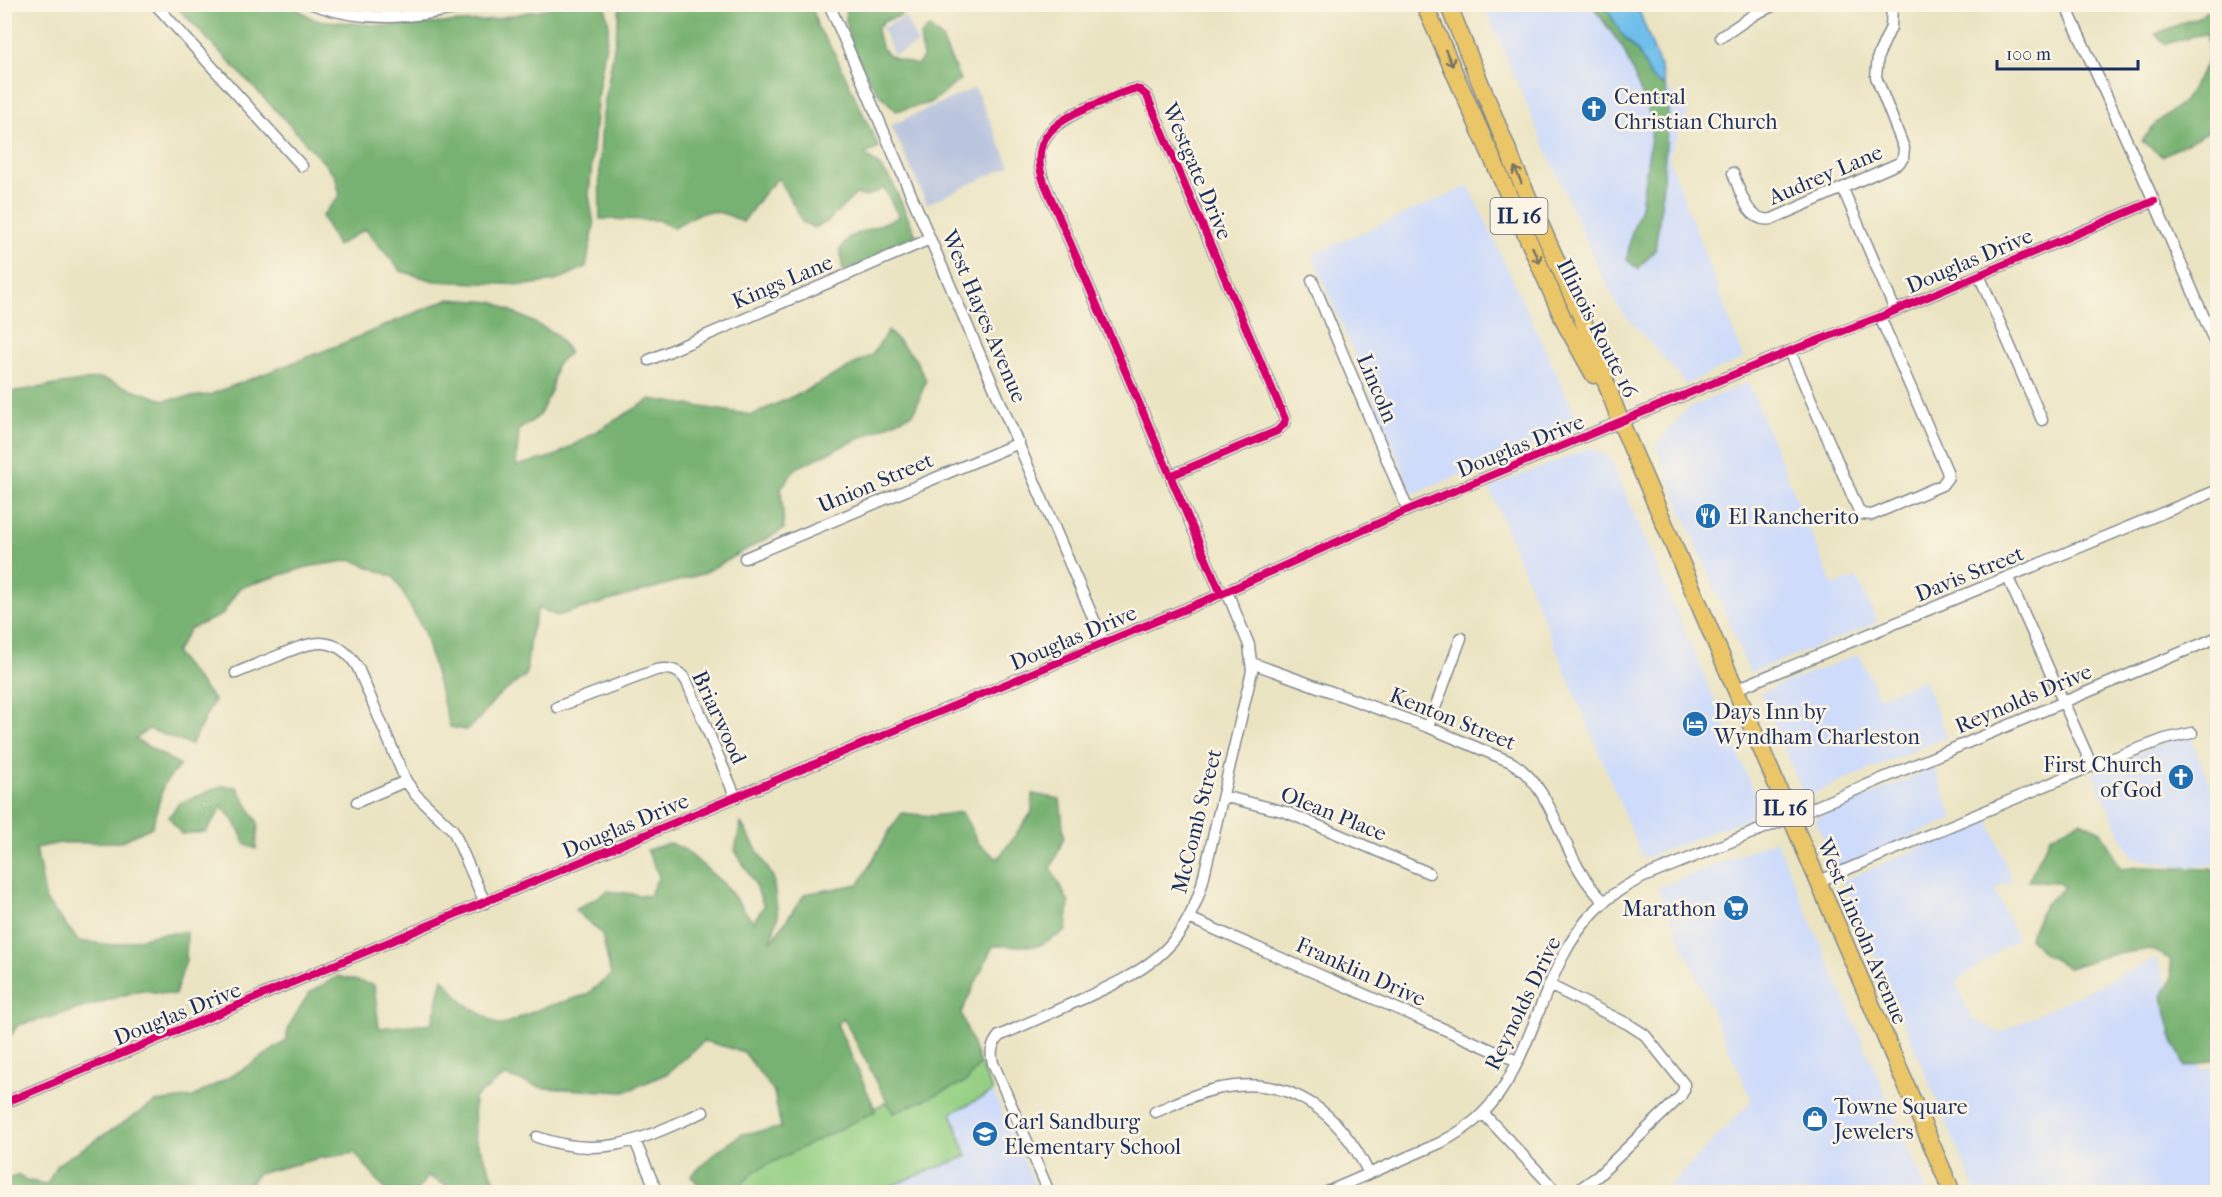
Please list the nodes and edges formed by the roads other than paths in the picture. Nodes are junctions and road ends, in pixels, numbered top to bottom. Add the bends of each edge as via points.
1 (155, 4) edge
2 (312, 4) edge
3 (480, 4) edge
4 (829, 4) edge
5 (1424, 4) edge
6 (1448, 4) edge
7 (1777, 4) edge
8 (1892, 4) edge
9 (2065, 4) edge
10 (1721, 37) dead end
11 (302, 166) dead end
12 (1732, 173) dead end
13 (1843, 189) junction
14 (2154, 201) junction
15 (930, 239) junction
16 (1979, 275) junction
17 (1312, 280) dead end
18 (1895, 310) junction
19 (1880, 317) junction
20 (2217, 350) edge
21 (1790, 351) junction
22 (649, 360) dead end
23 (2042, 420) dead end
24 (1620, 423) junction
25 (1019, 443) junction
26 (1170, 476) junction
27 (2217, 490) edge
28 (1408, 510) junction
29 (745, 558) dead end
30 (2008, 578) junction
31 (1224, 593) junction
32 (2217, 637) edge
33 (1461, 638) dead end
34 (1104, 643) junction
35 (1252, 663) junction
36 (236, 673) dead end
37 (1734, 690) junction
38 (2064, 702) junction
39 (557, 707) dead end
40 (1428, 727) junction
41 (2192, 733) dead end
42 (2092, 766) junction
43 (406, 781) junction
44 (1223, 796) junction
45 (736, 798) junction
46 (357, 802) dead end
47 (1789, 818) junction
48 (1429, 873) dead end
49 (1817, 882) junction
50 (1605, 902) junction
51 (485, 903) junction
52 (1189, 918) junction
53 (1549, 985) junction
54 (1517, 1061) junction
55 (4, 1103) edge
56 (703, 1112) dead end
57 (1155, 1112) dead end
58 (1483, 1113) junction
59 (537, 1137) dead end
60 (635, 1141) junction
61 (1369, 1174) junction
62 (657, 1192) edge
63 (1049, 1192) edge
64 (1327, 1192) edge
65 (1556, 1192) edge
66 (1575, 1192) edge
67 (1952, 1192) edge

1 - 11 street
2 - 3 street via 347,15 386,19
4 - 15 street, West Hayes Avenue
5 -> 24 main road, Illinois Route 16 / IL 16 via 1566,325
24 -> 6 main road, Illinois Route 16 / IL 16 via 1582,318
7 - 10 street
8 - 13 street, Audrey Lane via 1891,27 1878,56 1876,77 1903,145 1903,158 1894,167
9 - 14 street
12 - 13 street, Audrey Lane via 1753,215 1764,220
13 - 18 street
14 - 16 street, Douglas Drive
14 - 20 street
15 - 22 street, Kings Lane
15 - 25 street, West Hayes Avenue
16 - 18 street, Douglas Drive
16 - 23 street
17 - 28 street, Lincoln
18 - 19 street, Douglas Drive
19 - 21 street, Douglas Drive
19 - 21 street via 1948,477 1942,485 1872,515 1862,514 1858,509
21 - 24 street, Douglas Drive
24 - 28 street, Douglas Drive
24 - 37 main road, West Lincoln Avenue / IL 16
25 - 29 street, Union Street
25 - 34 street, West Hayes Avenue
26 - 26 street, Westgate Drive via 1040,168 1046,136 1061,120 1136,89 1147,96 1285,419 1277,431
26 - 31 street, Westgate Drive
27 - 30 street, Davis Street
28 - 31 street, Douglas Drive
30 - 37 street, Davis Street
30 - 38 street
31 - 34 street, Douglas Drive
31 - 35 street, McComb Street via 1249,645
32 - 38 street, Reynolds Drive
33 - 40 street
34 - 45 street, Douglas Drive
35 - 40 street, Kenton Street
35 - 44 street, McComb Street via 1251,684
36 - 43 street via 309,643 319,642 346,652 358,668
37 - 47 main road, West Lincoln Avenue / IL 16
38 - 42 street
38 - 47 street, Reynolds Drive
39 - 45 street, Briarwood via 656,670 678,672 687,682
40 - 50 street, Kenton Street via 1511,762 1531,777 1545,798 1574,863
41 - 42 street
42 - 49 street
43 - 46 street
43 - 51 street via 453,830
44 - 48 street, Olean Place via 1296,816
44 - 52 street, McComb Street via 1200,893
45 - 51 street, Douglas Drive
47 - 49 main road, West Lincoln Avenue / IL 16
47 - 50 street, Reynolds Drive via 1641,878
49 - 67 main road, West Lincoln Avenue / IL 16
50 - 53 street, Reynolds Drive via 1567,948
51 - 55 street, Douglas Drive
52 - 54 street, Franklin Drive
52 - 63 street, McComb Street via 1165,951 1137,973 999,1036 993,1044 993,1063
53 - 54 street, Reynolds Drive
53 - 66 street via 1645,1035 1684,1084 1680,1096 1598,1176
54 - 58 street, Reynolds Drive
56 - 60 street
57 - 61 street via 1222,1088 1240,1085 1277,1089 1307,1101 1334,1121
58 - 61 street, Reynolds Drive via 1456,1135
58 - 65 street
59 - 60 street via 579,1148
60 - 62 street
61 - 64 street, Reynolds Drive

